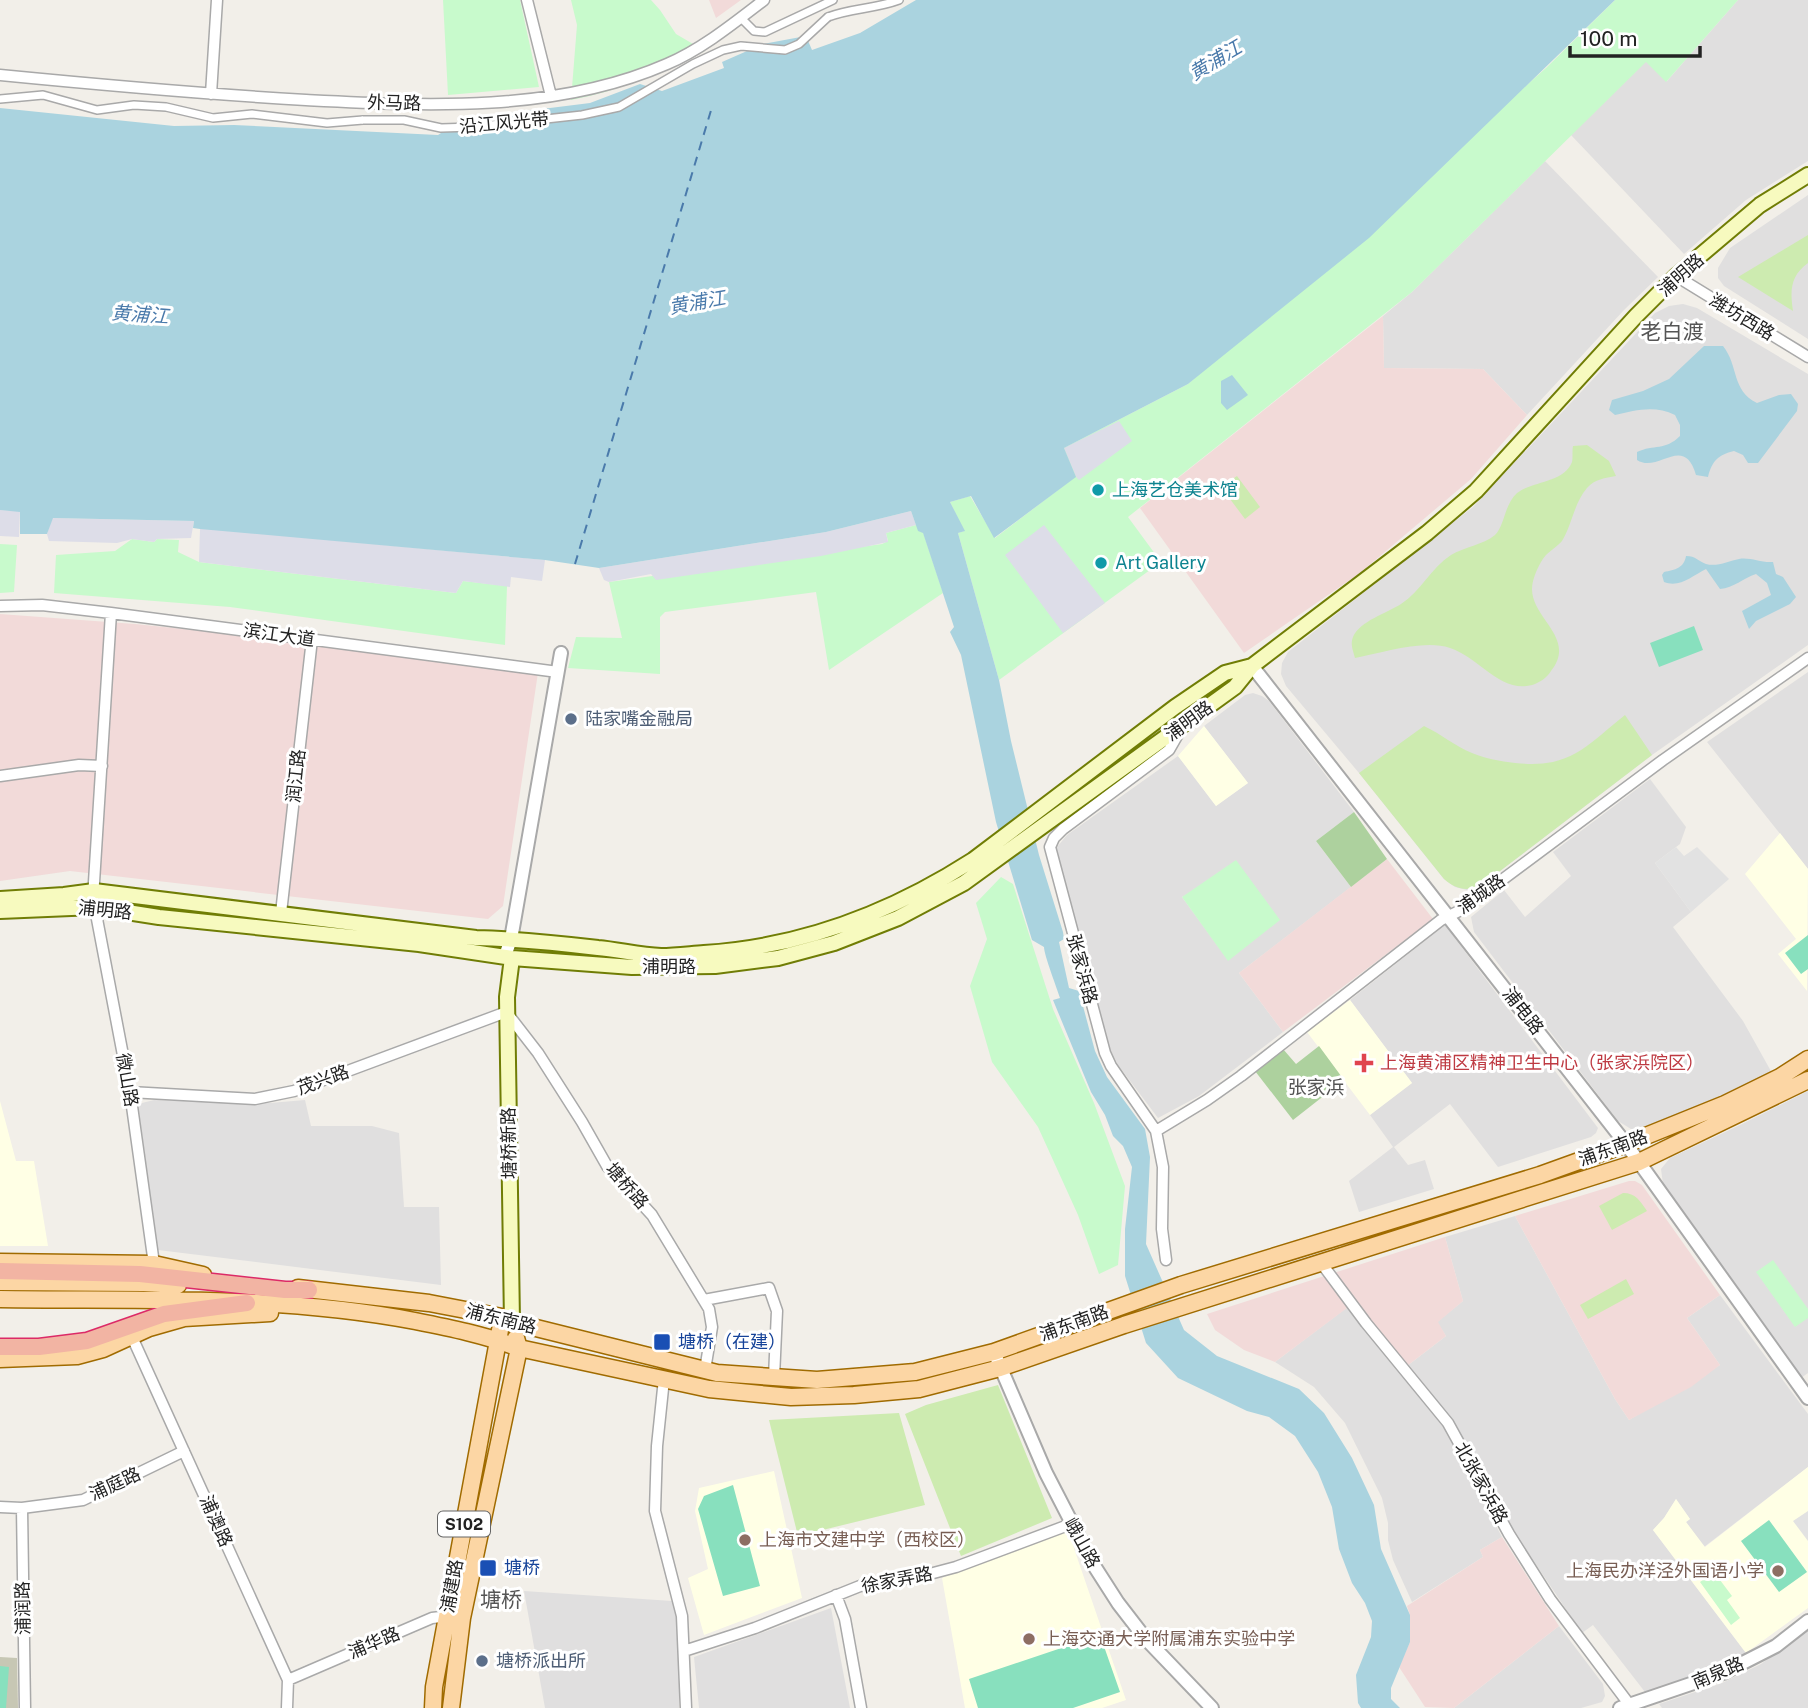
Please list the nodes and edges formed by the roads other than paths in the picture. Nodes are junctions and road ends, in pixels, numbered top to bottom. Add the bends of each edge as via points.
1 (218, 0) edge
2 (527, 0) edge
3 (764, 0) edge
4 (834, 0) edge
5 (899, 0) edge
6 (741, 18) junction
7 (0, 75) edge
8 (211, 94) junction
9 (551, 96) junction
10 (0, 99) edge
11 (1808, 176) edge
12 (1676, 276) junction
13 (1808, 357) edge
14 (0, 606) edge
15 (111, 613) junction
16 (312, 639) junction
17 (561, 653) dead end
18 (1808, 659) edge
19 (1252, 666) junction
20 (558, 672) junction
21 (1183, 725) junction
22 (102, 766) junction
23 (0, 776) edge
24 (975, 867) junction
25 (0, 899) edge
26 (94, 899) junction
27 (0, 911) edge
28 (281, 913) junction
29 (1449, 915) junction
30 (511, 939) junction
31 (508, 957) junction
32 (504, 1014) junction
33 (1808, 1059) edge
34 (1808, 1080) edge
35 (130, 1092) junction
36 (1156, 1131) junction
37 (1626, 1144) junction
38 (1639, 1162) junction
39 (1166, 1260) dead end
40 (0, 1262) edge
41 (1322, 1264) junction
42 (147, 1269) junction
43 (0, 1271) edge
44 (0, 1282) edge
45 (309, 1290) junction
46 (0, 1298) edge
47 (704, 1300) junction
48 (247, 1303) junction
49 (338, 1309) junction
50 (507, 1320) junction
51 (132, 1337) junction
52 (499, 1340) junction
53 (519, 1348) junction
54 (4, 1351) edge
55 (994, 1352) junction
56 (999, 1368) junction
57 (705, 1370) junction
58 (774, 1377) junction
59 (664, 1379) junction
60 (1808, 1398) edge
61 (184, 1451) junction
62 (0, 1507) edge
63 (22, 1508) junction
64 (1071, 1524) junction
65 (836, 1595) junction
66 (454, 1617) junction
67 (1808, 1621) edge
68 (684, 1651) junction
69 (288, 1680) junction
70 (1627, 1707) edge
71 (25, 1708) edge
72 (286, 1708) edge
73 (433, 1708) edge
74 (451, 1708) edge
75 (686, 1708) edge
76 (861, 1708) edge
77 (1212, 1708) edge

1 - 8 street
2 - 9 street
3 - 6 street, 外马路
4 - 6 street via 765,32 754,31
5 - 10 street, 沿江风光带, bridge via 828,17 813,33 785,50 741,46 723,50 619,107 582,115 441,128 404,120 327,123 252,114 213,118 134,105 97,110 43,95
6 - 9 street, 外马路 via 669,64 587,90
7 - 8 street, 外马路
8 - 9 street, 外马路 via 457,104
11 - 12 main road, 浦明路 via 1760,205
12 - 13 street, 潍坊西路
12 - 19 main road, 浦明路 via 1476,491
14 - 15 street, 滨江大道 via 42,605
15 - 16 street, 滨江大道
15 - 22 street, 微山路
16 - 20 street, 滨江大道
16 - 28 street, 润江路
17 - 20 street, 塘桥新路
18 - 29 street, 浦城路
19 - 21 main road, 浦明路 via 1235,687
19 - 24 main road, 浦明路 via 1225,673 1175,708 1054,799
19 - 29 street, 浦电路
20 - 30 street, 塘桥新路
21 - 24 main road, 浦明路 via 1060,815
21 - 36 street, 张家浜路 via 1169,750 1063,829 1050,847 1105,1052
22 - 23 street
22 - 26 street, 微山路
24 - 30 main road, 浦明路 via 849,923 787,942 732,951 662,956
24 - 31 main road, 浦明路 via 964,883 898,918 778,958 715,966 632,967
25 - 26 main road, 浦明路 via 64,895
26 - 27 main road, 浦明路
26 - 28 main road, 浦明路
26 - 31 main road, 浦明路 via 159,917
26 - 35 street, 微山路
28 - 30 main road, 浦明路
29 - 36 street, 浦城路 via 1241,1076
29 - 37 street, 浦电路
30 - 31 street, 塘桥新路
31 - 32 main road, 塘桥新路
32 - 35 street, 茂兴路 via 294,1091 255,1099
32 - 47 street, 塘桥路 via 538,1053 607,1166 652,1215
32 - 50 main road, 塘桥新路
33 - 37 main road, 浦东南路 via 1725,1104
34 - 38 main road, 浦东南路
35 - 42 street, 微山路
36 - 39 street, 张家浜路 via 1163,1167
37 - 38 street, 浦电路
37 - 55 main road, 浦东南路 via 1540,1175 1181,1285
38 - 41 main road, 浦东南路
38 - 60 street, 浦电路
40 - 42 main road
41 - 56 main road, 浦东南路
41 - 70 street, 北张家浜路 via 1448,1423 1508,1534
42 - 43 highway
42 - 45 highway
44 - 45 main road, 浦东南路 via 144,1283 284,1293
45 - 50 main road, 浦东南路 via 429,1303
46 - 48 main road, 浦东南路
47 - 57 street, 塘桥路 via 712,1327
47 - 58 street via 768,1288 777,1311
48 - 49 main road, 浦东南路
48 - 54 highway via 164,1314 87,1341
49 - 51 main road, 浦东南路 via 195,1317
49 - 52 main road, 浦东南路
50 - 52 main road, 塘桥新路
50 - 53 main road, 塘桥新路
50 - 57 main road, 浦东南路
51 - 54 main road, 浦东南路 via 77,1356
51 - 61 street, 浦澳路
52 - 53 main road, 浦东南路
52 - 66 main road, 浦建路 / S102
53 - 59 main road, 浦东南路
53 - 66 main road, 浦建路 / S102
55 - 56 street, 峨山路
55 - 58 main road, 浦东南路 via 915,1372 817,1380
56 - 59 main road, 浦东南路 via 919,1389 842,1396 791,1397 709,1389
56 - 64 street, 峨山路
57 - 58 main road, 浦东南路
59 - 68 street via 655,1511 681,1609
61 - 63 street, 浦庭路 via 83,1500
61 - 69 street, 浦澳路
62 - 63 street, 浦庭路
63 - 71 street, 浦润路
64 - 65 street, 徐家弄路 via 956,1567 866,1584
64 - 77 street, 峨山路 via 1131,1620
65 - 68 street, 徐家弄路
65 - 76 street via 845,1619
66 - 69 street, 浦华路 via 432,1618
66 - 73 main road, 浦建路 / S102 via 434,1687
66 - 74 main road, 浦建路 / S102
67 - 70 street, 南泉路 via 1776,1646 1723,1673
68 - 75 street
69 - 72 street, 浦澳路

